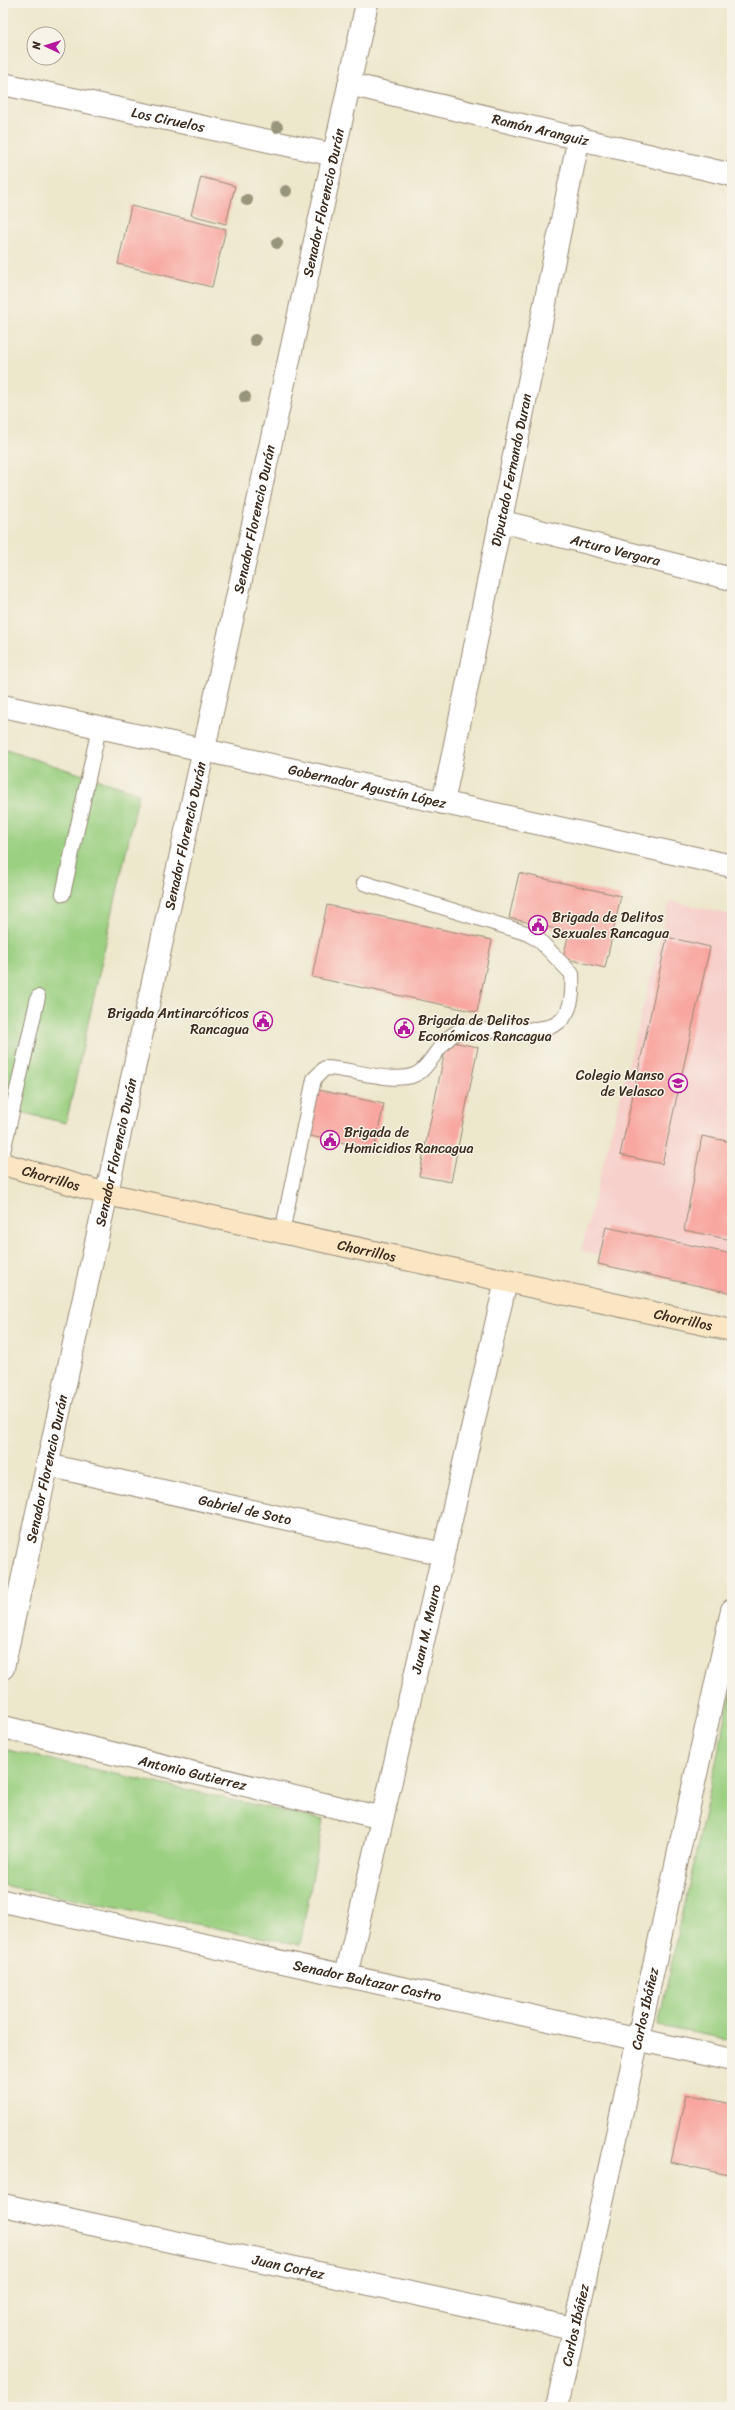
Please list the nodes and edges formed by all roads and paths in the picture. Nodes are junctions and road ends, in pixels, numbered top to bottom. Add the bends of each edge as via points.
1 (367, 3) edge
2 (3, 84) edge
3 (349, 84) junction
4 (578, 137) junction
5 (334, 155) junction
6 (732, 174) edge
7 (500, 521) junction
8 (732, 579) edge
9 (3, 706) edge
10 (99, 728) junction
11 (204, 750) junction
12 (443, 802) junction
13 (732, 866) edge
14 (364, 883) dead end
15 (63, 894) dead end
16 (38, 997) dead end
17 (3, 1152) edge
18 (3, 1164) edge
19 (107, 1194) junction
20 (282, 1232) junction
21 (506, 1281) junction
22 (732, 1330) edge
23 (47, 1466) junction
24 (444, 1554) junction
25 (732, 1610) edge
26 (3, 1668) edge
27 (3, 1727) edge
28 (382, 1818) junction
29 (3, 1901) edge
30 (346, 1976) junction
31 (637, 2039) junction
32 (732, 2060) edge
33 (3, 2205) edge
34 (573, 2328) junction
35 (558, 2407) edge

1 - 3 street, Senador Florencio Durán
2 - 5 street, Los Ciruelos
3 - 4 street, Ramón Aranguiz
3 - 5 street, Senador Florencio Durán
4 - 6 street, Ramón Aranguiz
4 - 7 street, Diputado Fernando Duran
5 - 11 street, Senador Florencio Durán
7 - 8 street, Arturo Vergara
7 - 12 street, Diputado Fernando Duran
9 - 10 street, Gobernador Agustín López
10 - 11 street, Gobernador Agustín López
10 - 15 lane
11 - 12 street, Gobernador Agustín López
11 - 19 street, Senador Florencio Durán
12 - 13 street, Gobernador Agustín López
14 - 20 lane via 526,933 540,940 572,974 573,994 567,1012 556,1024 540,1029 459,1031 448,1036 422,1070 413,1077 400,1080 342,1068 325,1068 314,1079
16 - 17 lane
18 - 19 street, Chorrillos
19 - 20 street, Chorrillos
19 - 23 street, Senador Florencio Durán
20 - 21 street, Chorrillos
21 - 22 street, Chorrillos
21 - 24 street, Juan M. Mauro
23 - 24 street, Gabriel de Soto
23 - 26 street, Senador Florencio Durán
24 - 28 street, Juan M. Mauro
25 - 31 street, Carlos Ibáñez
27 - 28 street, Antonio Gutierrez
28 - 30 street, Juan M. Mauro
29 - 30 street, Senador Baltazar Castro
30 - 31 street, Senador Baltazar Castro
31 - 32 street, Senador Baltazar Castro
31 - 34 street, Carlos Ibáñez
33 - 34 street, Juan Cortez
34 - 35 street, Carlos Ibáñez

